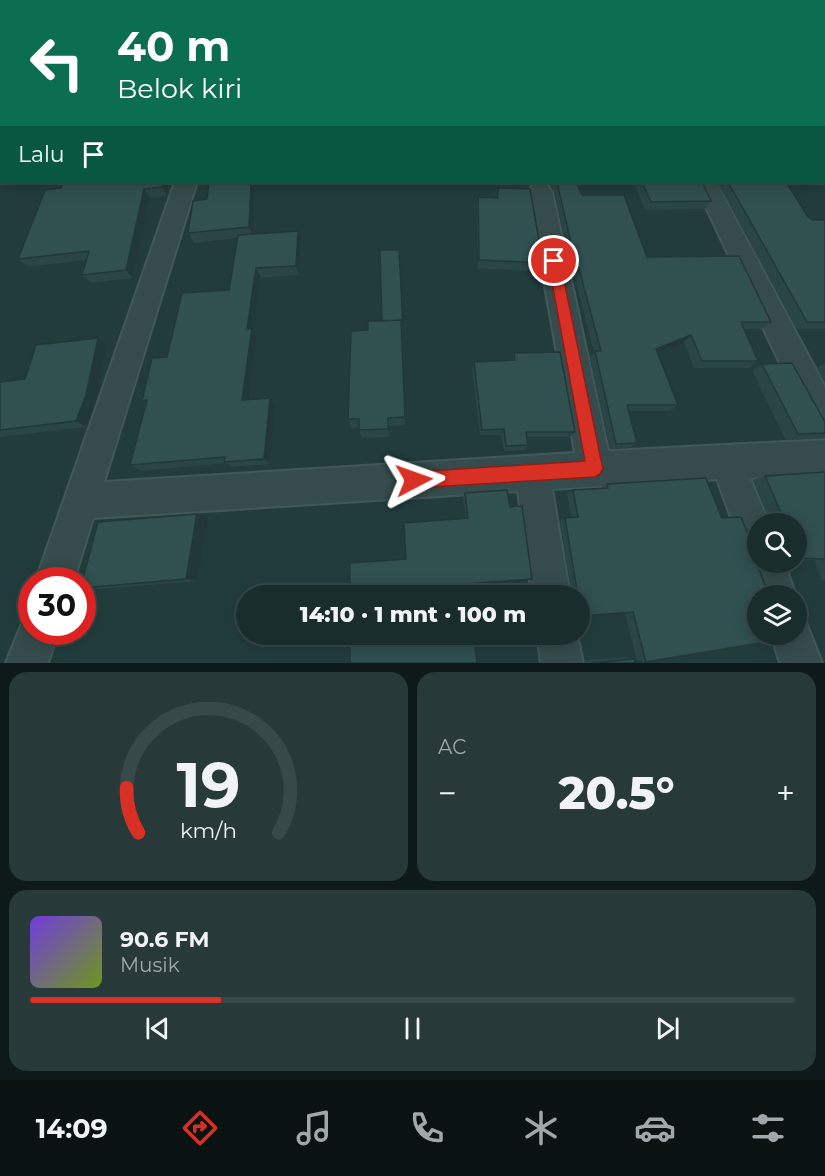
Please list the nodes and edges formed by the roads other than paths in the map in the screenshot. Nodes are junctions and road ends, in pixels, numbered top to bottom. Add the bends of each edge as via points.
1 (186, 183) edge
2 (705, 183) edge
3 (540, 192) dead end
4 (825, 416) edge
5 (825, 457) edge
6 (729, 463) junction
7 (595, 469) junction
8 (532, 472) junction
9 (83, 501) junction
10 (747, 513) edge
11 (60, 567) edge
12 (549, 585) edge
13 (33, 645) edge
14 (559, 645) edge
15 (795, 645) edge
16 (27, 663) edge
17 (562, 663) edge
18 (801, 663) edge

1 - 9 street
2 - 4 street
3 - 7 street
5 - 6 street
6 - 7 street
6 - 10 street
7 - 8 street
8 - 9 street
8 - 12 street
9 - 11 street
13 - 16 street
14 - 17 street
15 - 18 street

